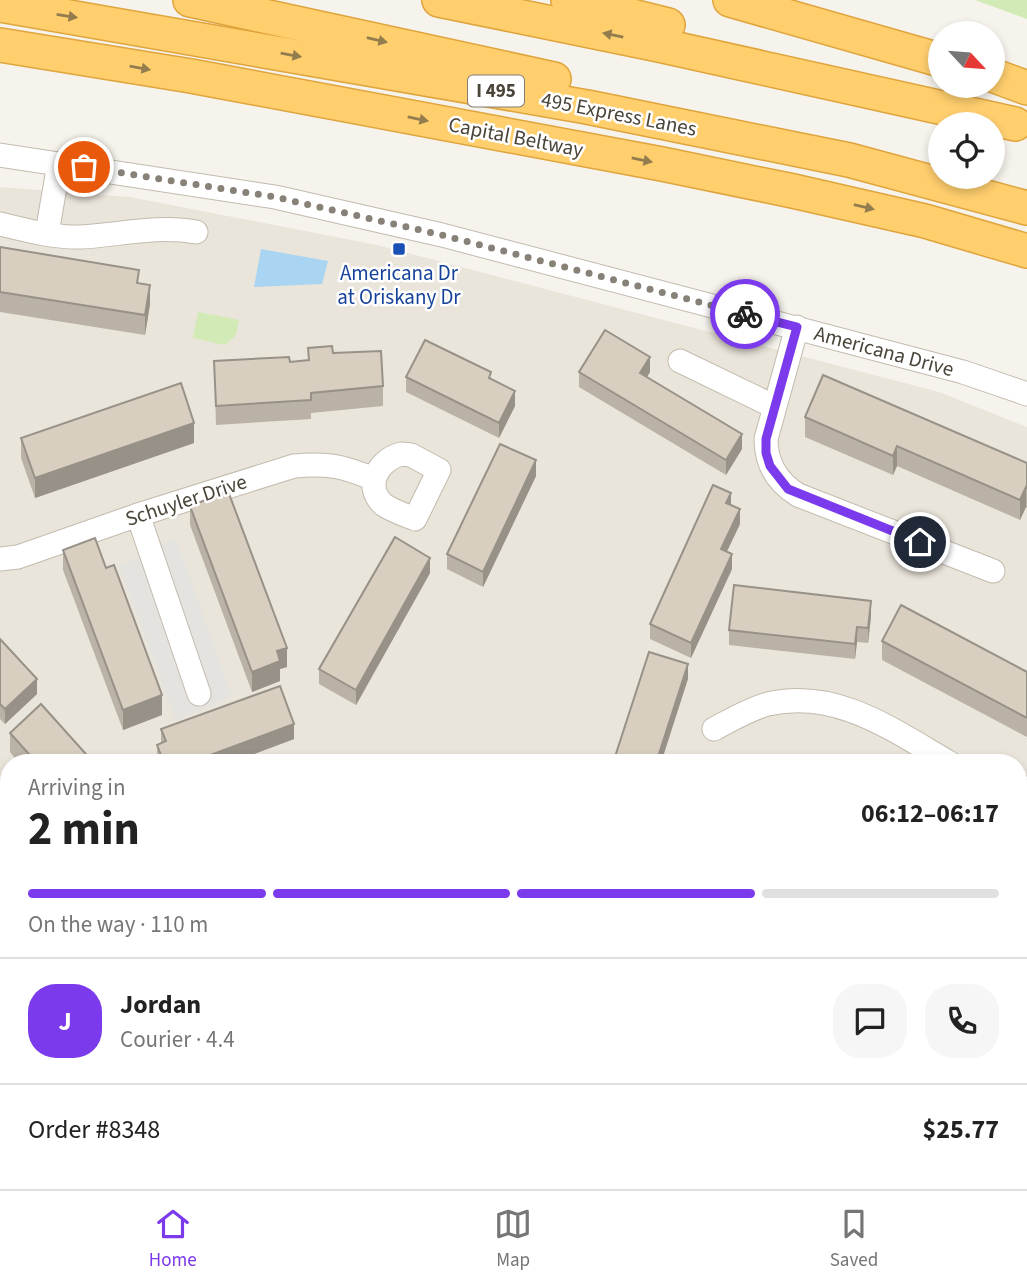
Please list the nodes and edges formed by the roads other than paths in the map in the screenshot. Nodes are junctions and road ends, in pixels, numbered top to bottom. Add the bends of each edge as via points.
1 (190, 0) edge
2 (439, 0) edge
3 (568, 0) edge
4 (730, 0) edge
5 (789, 0) edge
6 (0, 5) edge
7 (0, 45) edge
8 (928, 53) edge
9 (928, 55) edge
10 (1005, 80) edge
11 (1027, 88) edge
12 (1021, 126) edge
13 (0, 155) edge
14 (59, 164) junction
15 (988, 197) junction
16 (1027, 208) edge
17 (0, 223) edge
18 (196, 232) dead end
19 (47, 233) junction
20 (1027, 251) edge
21 (797, 327) junction
22 (680, 361) dead end
23 (1027, 394) edge
24 (774, 406) junction
25 (374, 478) dead end
26 (138, 515) junction
27 (0, 559) edge
28 (993, 571) dead end
29 (199, 694) dead end
30 (714, 729) dead end
31 (934, 754) edge

1 -> 15 highway via 694,110 841,149
12 -> 2 highway
3 - 12 highway via 798,59
4 - 9 highway
5 - 8 highway
6 -> 15 highway, 495 Express Lanes / I 495 via 587,107 849,160
7 -> 20 highway, Capital Beltway / I 495 via 662,164 912,218
10 - 11 highway
13 - 14 street, Americana Drive
14 - 19 street
14 - 21 street, Americana Drive via 275,197
15 - 16 highway, 495 Express Lanes / I 495
17 - 19 street
18 - 19 street via 157,229 78,237
21 - 23 street, Americana Drive
21 - 24 street
22 - 24 street
24 - 28 street via 766,453 788,489
25 - 26 street, Schuyler Drive via 340,466 294,466
26 - 27 street, Schuyler Drive via 18,557
26 - 29 street
30 - 31 street via 767,704 807,700 866,715

